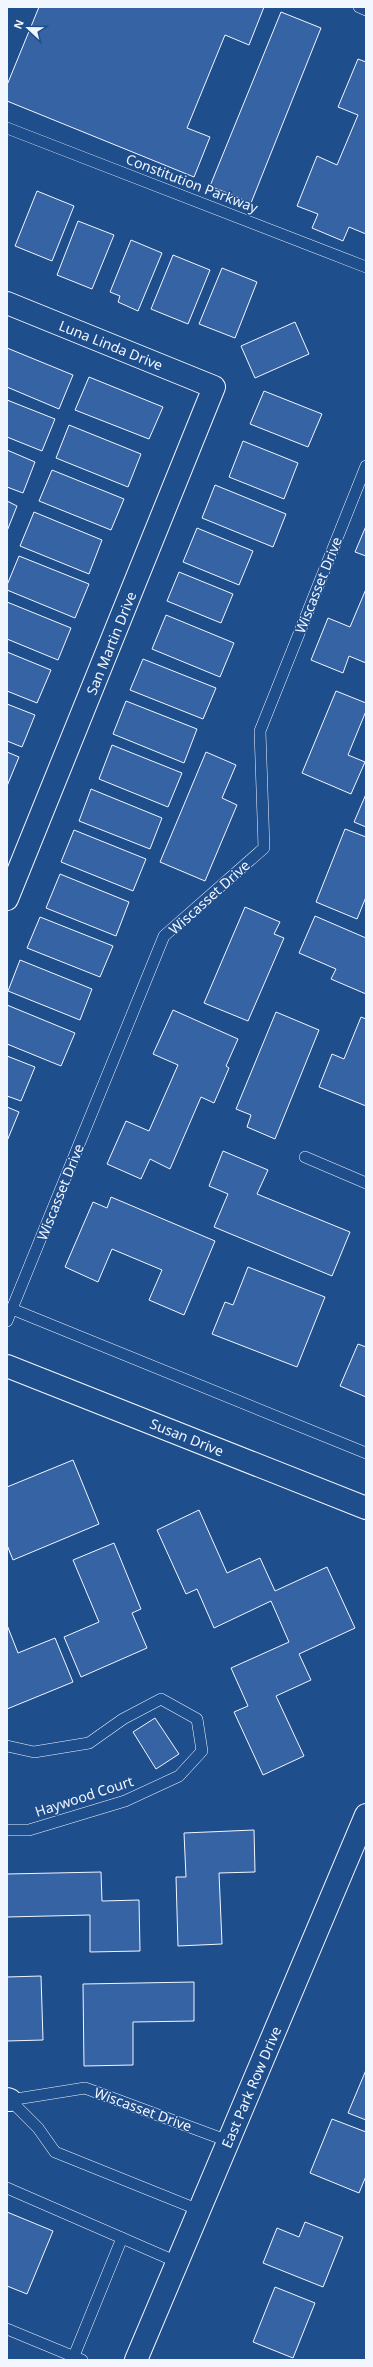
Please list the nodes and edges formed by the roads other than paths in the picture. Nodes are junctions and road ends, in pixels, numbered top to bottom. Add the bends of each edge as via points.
1 (359, 7) edge
2 (366, 10) edge
3 (7, 128) edge
4 (366, 267) edge
5 (7, 303) edge
6 (214, 387) joint
7 (366, 466) edge
8 (7, 899) edge
9 (305, 1157) dead end
10 (366, 1183) edge
11 (12, 1309) junction
12 (7, 1321) edge
13 (7, 1366) edge
14 (366, 1453) edge
15 (366, 1508) edge
16 (7, 1746) edge
17 (366, 1815) edge
18 (7, 1830) edge
19 (8, 2100) edge
20 (228, 2141) junction
21 (7, 2188) edge
22 (199, 2210) junction
23 (122, 2238) junction
24 (177, 2262) junction
25 (7, 2328) edge
26 (78, 2358) edge
27 (136, 2360) edge

1 - 2 lane
3 - 4 lane, Constitution Parkway
5 - 6 street, Luna Linda Drive
6 - 8 street, San Martin Drive
7 - 11 lane, Wiscasset Drive via 260,731 264,848 164,936
9 - 10 lane
11 - 12 lane, Wiscasset Drive
11 - 14 lane
13 - 15 street, Susan Drive
16 - 18 lane, Haywood Court via 34,1752 89,1743 123,1719 161,1699 197,1719 202,1752 178,1776 125,1801 29,1830
17 - 20 street, East Park Row Drive
19 - 20 lane, Wiscasset Drive via 85,2088
19 - 22 lane, Wiscasset Drive via 38,2128 55,2152
20 - 22 street, East Park Row Drive
21 - 23 lane
22 - 24 street, East Park Row Drive
23 - 24 lane
23 - 26 lane
24 - 27 street, East Park Row Drive
25 - 26 lane

